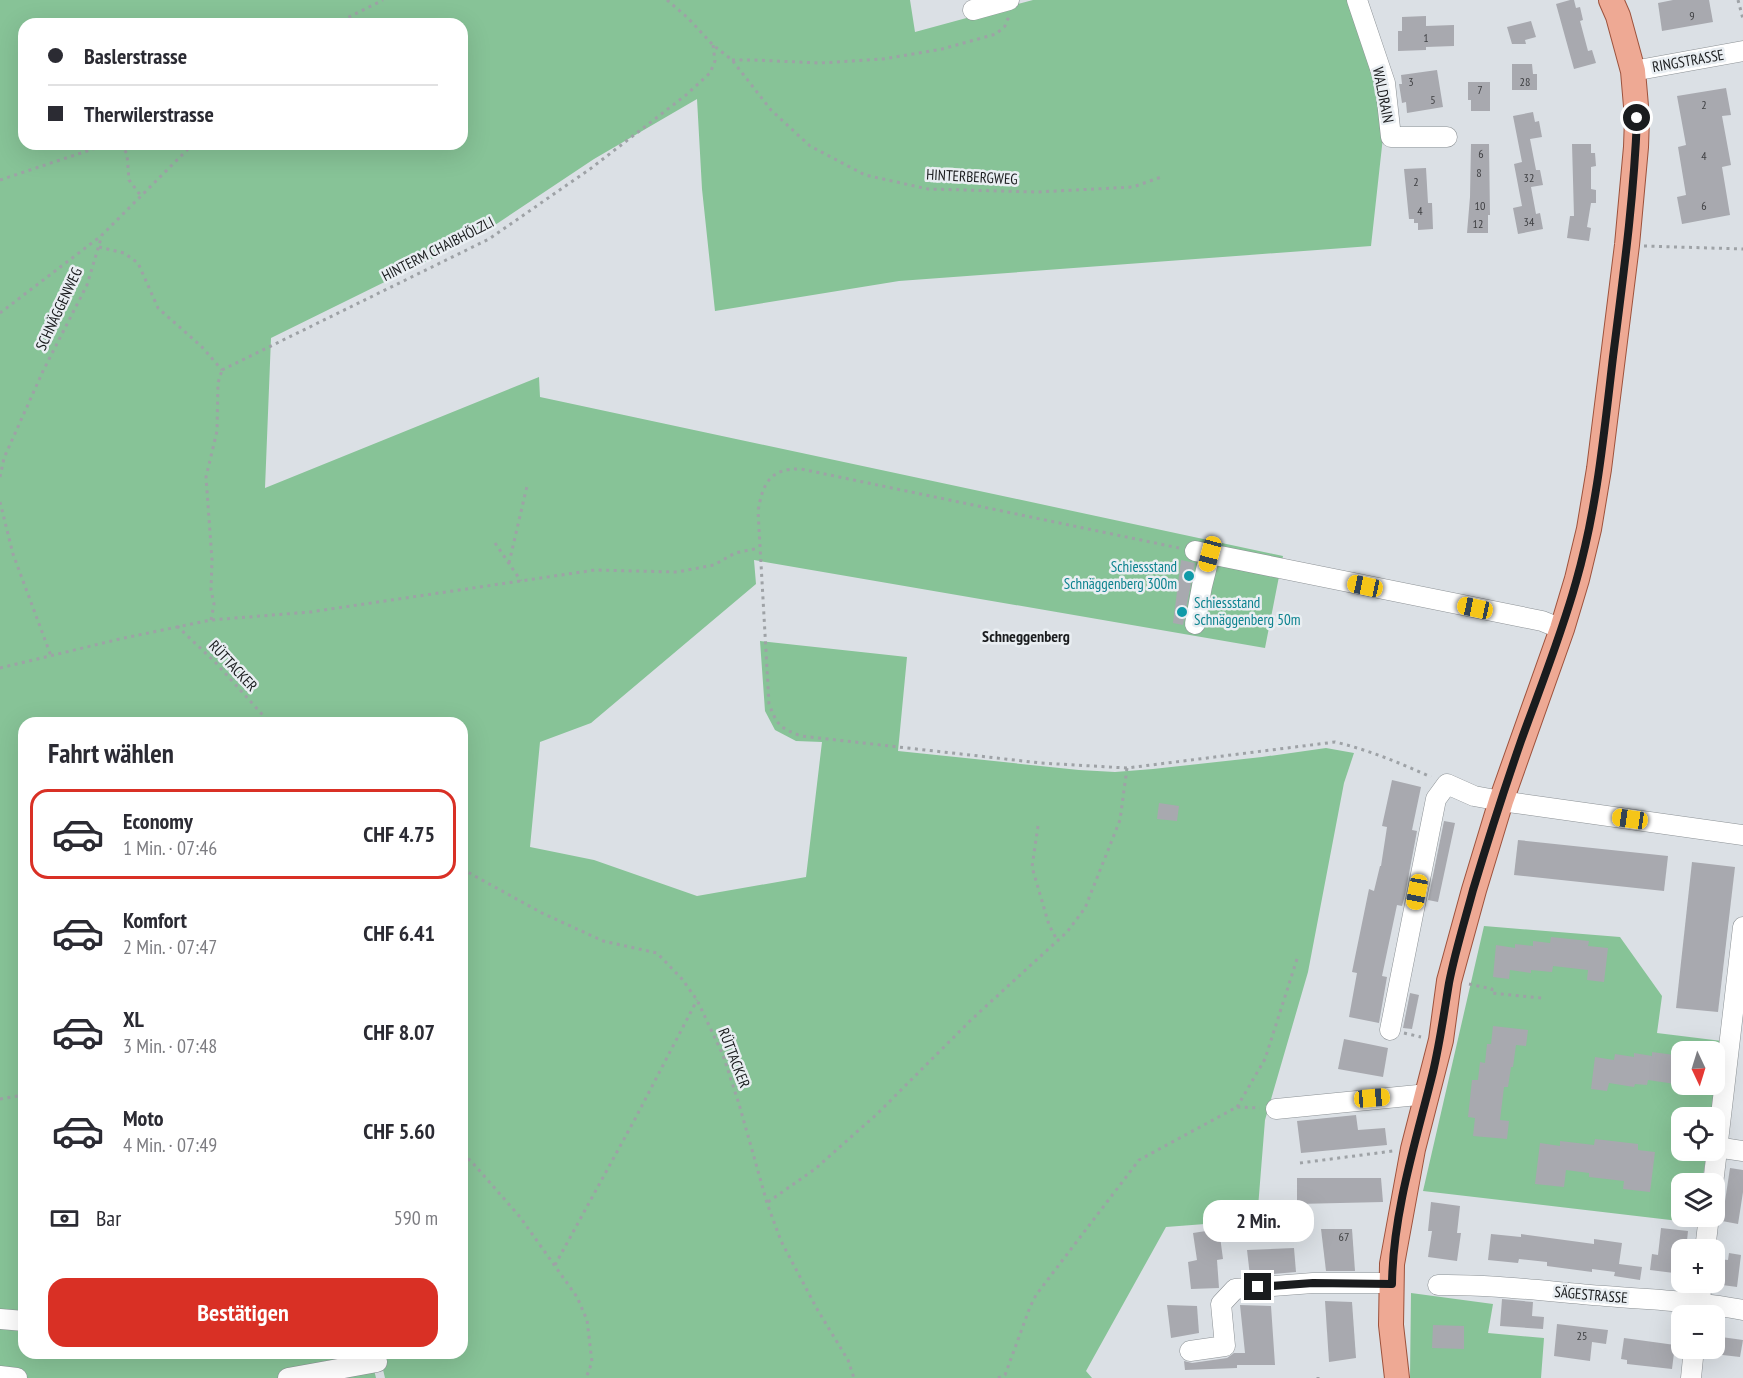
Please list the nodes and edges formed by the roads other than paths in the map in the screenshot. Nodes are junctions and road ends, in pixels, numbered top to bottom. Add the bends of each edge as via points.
1 (1357, 0) edge
2 (1611, 0) edge
3 (1011, 4) edge
4 (973, 10) dead end
5 (1743, 51) edge
6 (1633, 71) junction
7 (1447, 137) dead end
8 (1195, 624) dead end
9 (1562, 629) junction
10 (1501, 801) junction
11 (1743, 835) edge
12 (1743, 927) edge
13 (1390, 1030) road end
14 (1428, 1094) junction
15 (1721, 1107) edge
16 (1276, 1109) road end
17 (1725, 1148) edge
18 (1743, 1151) edge
19 (1392, 1284) junction
20 (1438, 1285) dead end
21 (1671, 1307) edge
22 (1725, 1310) edge
23 (1743, 1310) edge
24 (0, 1319) edge
25 (18, 1320) edge
26 (1190, 1351) dead end
27 (1693, 1359) edge
28 (377, 1364) edge
29 (0, 1376) edge
30 (17, 1378) edge
31 (288, 1378) edge
32 (1397, 1378) edge
33 (1690, 1378) edge

1 - 7 street, WALDRAIN via 1385,83 1391,137
2 - 6 main road
3 - 4 street
5 - 6 street, RINGSTRASSE
6 - 9 main road via 1636,147 1599,470 1589,529
8 - 9 street via 1203,553 1542,621
9 - 10 main road
10 - 11 street
10 - 13 street via 1474,796 1447,784 1436,799
10 - 14 main road via 1449,981 1441,1041
12 - 15 street
14 - 16 street
14 - 19 main road via 1413,1149 1392,1264
17 - 18 street
19 - 26 street via 1313,1283 1235,1289 1221,1304 1225,1346
19 - 32 main road
20 - 21 street, SÄGESTRASSE
22 - 23 street, SÄGESTRASSE
24 - 25 street
27 - 33 street
28 - 31 street
29 - 30 street

